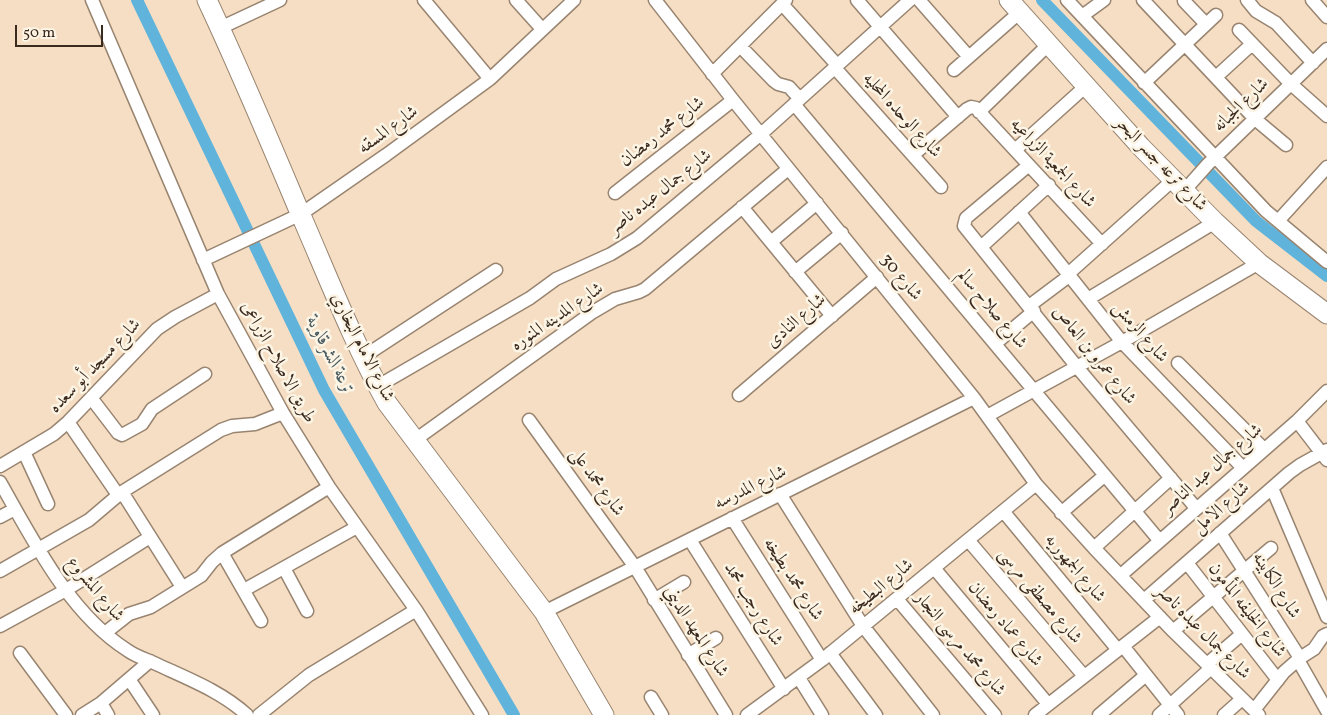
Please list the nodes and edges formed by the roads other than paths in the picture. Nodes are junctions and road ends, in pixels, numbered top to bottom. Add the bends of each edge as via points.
1 (92, 0) edge
2 (207, 0) edge
3 (280, 0) edge
4 (424, 0) edge
5 (516, 0) edge
6 (574, 0) edge
7 (655, 0) edge
8 (857, 0) edge
9 (910, 0) edge
10 (920, 0) edge
11 (1067, 0) edge
12 (1104, 0) edge
13 (1248, 0) edge
14 (1312, 0) edge
15 (1147, 1) edge
16 (1184, 1) dead end
17 (784, 2) edge
18 (1015, 6) edge
19 (1216, 15) dead end
20 (1082, 16) junction
21 (1327, 17) edge
22 (1206, 24) junction
23 (880, 27) junction
24 (220, 28) junction
25 (542, 29) junction
26 (1238, 30) dead end
27 (1049, 44) junction
28 (1185, 44) junction
29 (1252, 44) junction
30 (740, 46) junction
31 (1326, 52) edge
32 (969, 57) junction
33 (1313, 63) junction
34 (836, 67) junction
35 (954, 70) dead end
36 (712, 74) junction
37 (1216, 78) junction
38 (490, 79) junction
39 (1144, 83) junction
40 (1291, 84) junction
41 (1086, 86) junction
42 (733, 100) junction
43 (797, 102) junction
44 (978, 110) junction
45 (1327, 116) edge
46 (958, 117) junction
47 (1255, 118) junction
48 (761, 134) junction
49 (1286, 145) dead end
50 (1015, 150) junction
51 (913, 155) junction
52 (1212, 161) junction
53 (1029, 164) junction
54 (1327, 167) edge
55 (788, 169) junction
56 (1183, 184) junction
57 (1049, 185) junction
58 (941, 187) dead end
59 (615, 193) dead end
60 (817, 203) junction
61 (742, 207) junction
62 (1019, 212) junction
63 (294, 218) junction
64 (1278, 221) junction
65 (1215, 222) junction
66 (842, 233) junction
67 (771, 242) junction
68 (1102, 244) junction
69 (981, 247) junction
70 (204, 260) junction
71 (1327, 262) edge
72 (1260, 263) junction
73 (496, 270) dead end
74 (795, 272) junction
75 (1068, 275) junction
76 (877, 277) junction
77 (218, 294) junction
78 (1088, 299) junction
79 (1031, 309) junction
80 (1327, 314) edge
81 (832, 316) junction
82 (1122, 342) junction
83 (996, 343) junction
84 (363, 357) junction
85 (1178, 363) dead end
86 (1078, 367) junction
87 (206, 374) dead end
88 (378, 386) junction
89 (1035, 390) junction
90 (1327, 391) edge
91 (739, 395) dead end
92 (974, 398) junction
93 (92, 399) junction
94 (284, 413) junction
95 (987, 416) junction
96 (529, 420) dead end
97 (1297, 421) junction
98 (68, 422) junction
99 (415, 440) junction
100 (1264, 449) junction
101 (24, 452) junction
102 (1325, 455) edge
103 (0, 466) edge
104 (1243, 468) junction
105 (1104, 476) junction
106 (1171, 478) junction
107 (0, 482) edge
108 (1036, 484) junction
109 (329, 487) junction
110 (1272, 488) junction
111 (120, 493) junction
112 (780, 494) junction
113 (48, 504) dead end
114 (1196, 508) junction
115 (16, 509) junction
116 (1003, 511) junction
117 (1134, 511) junction
118 (1061, 512) junction
119 (0, 517) edge
120 (732, 518) junction
121 (357, 527) junction
122 (1220, 533) junction
123 (150, 537) junction
124 (690, 540) junction
125 (968, 540) junction
126 (1159, 540) junction
127 (1094, 548) junction
128 (1271, 548) dead end
129 (39, 550) junction
130 (222, 553) junction
131 (1187, 563) junction
132 (635, 567) junction
133 (284, 568) junction
134 (934, 568) junction
135 (0, 571) edge
136 (1245, 571) junction
137 (1121, 575) junction
138 (684, 582) dead end
139 (182, 587) junction
140 (66, 590) junction
141 (244, 590) junction
142 (1213, 597) junction
143 (897, 598) junction
144 (654, 600) junction
145 (1144, 600) junction
146 (416, 610) junction
147 (307, 611) dead end
148 (544, 612) junction
149 (1160, 616) junction
150 (1327, 618) edge
151 (261, 621) dead end
152 (0, 626) edge
153 (863, 626) junction
154 (1173, 631) junction
155 (105, 633) junction
156 (1242, 634) junction
157 (1327, 634) edge
158 (716, 638) dead end
159 (1120, 648) junction
160 (20, 653) dead end
161 (688, 654) junction
162 (826, 657) junction
163 (1299, 659) junction
164 (150, 661) junction
165 (1209, 666) junction
166 (1146, 675) junction
167 (1084, 676) junction
168 (799, 678) junction
169 (130, 679) junction
170 (1278, 680) junction
171 (784, 689) junction
172 (651, 697) dead end
173 (1242, 699) junction
174 (101, 703) junction
175 (1048, 704) junction
176 (1170, 705) junction
177 (1327, 711) edge
178 (1256, 712) edge
179 (66, 715) edge
180 (82, 715) edge
181 (108, 715) edge
182 (153, 715) edge
183 (247, 715) edge
184 (259, 715) edge
185 (482, 715) edge
186 (604, 715) edge
187 (662, 715) edge
188 (726, 715) edge
189 (747, 715) edge
190 (822, 715) edge
191 (876, 715) edge
192 (933, 715) edge
193 (995, 715) edge
194 (1035, 715) edge
195 (1099, 715) edge
196 (1159, 715) edge
197 (1178, 715) edge
198 (1224, 715) edge

1 - 70 street, طريق الاصلاح الزراعى
2 - 24 street, شارع الامام البخاري
3 - 24 street
4 - 38 street
5 - 25 street
6 - 25 street, شارع المسقه
7 - 36 street, شارع 30
8 - 23 street
9 - 23 street, شارع جمال عبده ناصر
10 - 32 street
11 - 20 street
12 - 20 street
13 - 33 street via 1256,11 1276,23
14 - 21 street
15 - 28 street
16 - 22 street
17 - 30 street
17 - 34 street, شارع الوحده المحليه
18 - 27 street, شارع ترعه جسر البحر
18 - 32 street
19 - 22 street
20 - 39 street
22 - 28 street
23 - 34 street, شارع جمال عبده ناصر
23 - 46 street
24 - 63 street, شارع الامام البخاري
25 - 38 street, شارع المسقه
26 - 29 street
27 - 41 street, شارع ترعه جسر البحر
27 - 44 street
28 - 37 street
28 - 39 street
29 - 37 street
29 - 40 street
30 - 36 street
30 - 43 street, شارع صلاح سالم via 774,81 789,87
31 - 33 street, شارع الجبانه
32 - 35 street
33 - 40 street, شارع الجبانه
34 - 43 street, شارع جمال عبده ناصر
34 - 51 street, شارع الوحده المحليه
36 - 42 street, شارع 30
37 - 47 street
38 - 63 street, شارع المسقه
39 - 52 street
40 - 45 street
40 - 47 street, شارع الجبانه
41 - 50 street
41 - 56 street, شارع ترعه جسر البحر via 1141,147
42 - 48 street, شارع 30
42 - 59 street, شارع محمد رمضان
43 - 48 street, شارع جمال عبده ناصر
43 - 83 street, شارع صلاح سالم
44 - 46 street via 969,108
44 - 50 street, شارع الجمعية الزراعيه
46 - 51 street
47 - 49 street
47 - 52 street, شارع الجبانه
48 - 55 street, شارع 30
48 - 88 street, شارع جمال عبده ناصر via 624,247 556,279 530,298
50 - 53 street, شارع الجمعية الزراعيه
51 - 58 street, شارع الوحده المحليه
52 - 56 street, شارع الجبانه
52 - 64 street
53 - 57 street, شارع الجمعية الزراعيه
53 - 69 street, شارع عمرو بن العاص via 966,218 964,226
54 - 64 street
55 - 60 street, شارع 30
55 - 61 street, شارع المدينه المنوره
56 - 65 street, شارع ترعه جسر البحر
56 - 68 street
57 - 62 street
57 - 68 street, شارع الجمعية الزراعيه
60 - 66 street, شارع 30
60 - 67 street
61 - 67 street
61 - 99 street, شارع المدينه المنوره via 645,289 593,312
62 - 69 street
62 - 75 street, شارع الرمش
63 - 70 street, شارع المسقه
63 - 84 street, شارع الامام البخاري via 326,276
64 - 71 street
65 - 72 street, شارع ترعه جسر البحر
65 - 78 street
66 - 74 street
66 - 76 street, شارع 30
67 - 74 street
68 - 75 street
69 - 79 street, شارع عمرو بن العاص
70 - 77 street, طريق الاصلاح الزراعى
72 - 80 street, شارع ترعه جسر البحر
72 - 82 street
73 - 84 street
74 - 81 street
75 - 78 street, شارع الرمش
75 - 79 street
76 - 81 street, شارع النادى
76 - 92 street, شارع 30
77 - 93 street, شارع مسجد أبو سعده via 157,329
77 - 94 street, طريق الاصلاح الزراعى
78 - 82 street, شارع الرمش
79 - 83 street
79 - 86 street, شارع عمرو بن العاص
81 - 91 street, شارع النادى
82 - 86 street
82 - 104 street, شارع الرمش
83 - 89 street, شارع صلاح سالم
84 - 88 street, شارع الامام البخاري
85 - 100 street
86 - 89 street
86 - 106 street, شارع عمرو بن العاص
87 - 93 street via 152,409 142,424 122,435
88 - 99 street, شارع الامام البخاري
89 - 95 street
89 - 105 street, شارع صلاح سالم
90 - 97 street, شارع جمال عبد الناصر
92 - 95 street, شارع 30
92 - 112 street, شارع المدرسه
93 - 98 street, شارع مسجد أبو سعده
94 - 109 street, طريق الاصلاح الزراعى
94 - 111 street via 255,424 221,430
95 - 108 street, شارع 30
96 - 132 street, شارع محمد على
97 - 100 street, شارع جمال عبد الناصر
97 - 102 street
98 - 101 street, شارع مسجد أبو سعده
98 - 111 street
99 - 148 street, شارع الامام البخاري
100 - 104 street, شارع جمال عبد الناصر
101 - 103 street, شارع مسجد أبو سعده
101 - 113 street
102 - 110 street, شارع الامل via 1300,465
104 - 114 street, شارع جمال عبد الناصر
105 - 117 street, شارع صلاح سالم
105 - 118 street
106 - 114 street, شارع عمرو بن العاص
106 - 117 street
107 - 115 street, شارع المشروع
108 - 116 street, شارع البطيخه
108 - 118 street, شارع 30
109 - 121 street, طريق الاصلاح الزراعى
109 - 130 street
110 - 122 street, شارع الامل
110 - 150 street
111 - 123 street
111 - 129 street via 89,520
112 - 120 street, شارع المدرسه
112 - 153 street
114 - 126 street, شارع جمال عبد الناصر
115 - 119 street
115 - 129 street, شارع المشروع
116 - 125 street, شارع البطيخه
116 - 159 street, شارع الجمهوريه
117 - 126 street, شارع صلاح سالم
117 - 127 street
118 - 127 street, شارع 30
120 - 124 street, شارع المدرسه
120 - 162 street, شارع محمد بطيخه
121 - 133 street
121 - 146 street, طريق الاصلاح الزراعى
122 - 131 street, شارع الامل
122 - 136 street, شارع الكابينه
123 - 139 street
123 - 140 street
124 - 132 street, شارع المدرسه
124 - 171 street, شارع رجب محمد
125 - 134 street, شارع البطيخه
125 - 167 street, شارع مصطفى مرسى
126 - 137 street, شارع جمال عبد الناصر
127 - 137 street, شارع 30
128 - 136 street
129 - 135 street
129 - 140 street, شارع المشروع
130 - 139 street via 201,576
130 - 141 street
131 - 142 street, شارع الخليفه المأمون
131 - 145 street, شارع الامل
132 - 144 street, شارع المعهد الديني
132 - 148 street, شارع المدرسه
133 - 141 street
133 - 147 street
134 - 143 street, شارع البطيخه
134 - 175 street, شارع عماد رمضان
136 - 142 street
136 - 163 street, شارع الكابينه
137 - 145 street, شارع جمال عبده ناصر
138 - 144 street
139 - 155 street via 151,606 129,614
140 - 152 street
140 - 155 street, شارع المشروع
141 - 151 street
142 - 154 street
142 - 156 street, شارع الخليفه المأمون
143 - 153 street, شارع البطيخه
143 - 193 street, شارع محمد مرسى النجار
144 - 161 street, شارع المعهد الديني
145 - 149 street, شارع جمال عبده ناصر
146 - 184 street via 309,675
146 - 185 street, طريق الاصلاح الزراعى
148 - 186 street, شارع الامام البخاري
149 - 154 street, شارع جمال عبده ناصر
149 - 159 street
153 - 162 street, شارع البطيخه
153 - 192 street
154 - 165 street, شارع جمال عبده ناصر
155 - 164 street, شارع المشروع via 128,651
156 - 165 street
156 - 170 street, شارع الخليفه المأمون
157 - 163 street via 1314,649
158 - 161 street
159 - 166 street, شارع الجمهوريه
159 - 167 street
160 - 179 street
161 - 188 street, شارع المعهد الديني
162 - 168 street, شارع البطيخه
162 - 191 street, شارع محمد بطيخه
163 - 170 street
163 - 177 street, شارع الكابينه
164 - 169 street
164 - 183 street, شارع المشروع via 226,698
165 - 173 street, شارع جمال عبده ناصر
165 - 176 street
166 - 176 street, شارع الجمهوريه
166 - 195 street
167 - 175 street
168 - 171 street, شارع البطيخه
168 - 190 street
169 - 174 street
169 - 182 street
170 - 178 street
171 - 189 street, شارع البطيخه
172 - 187 street
173 - 178 street, شارع جمال عبده ناصر
173 - 198 street
174 - 180 street
174 - 181 street
175 - 194 street
176 - 196 street
176 - 197 street, شارع الجمهوريه

